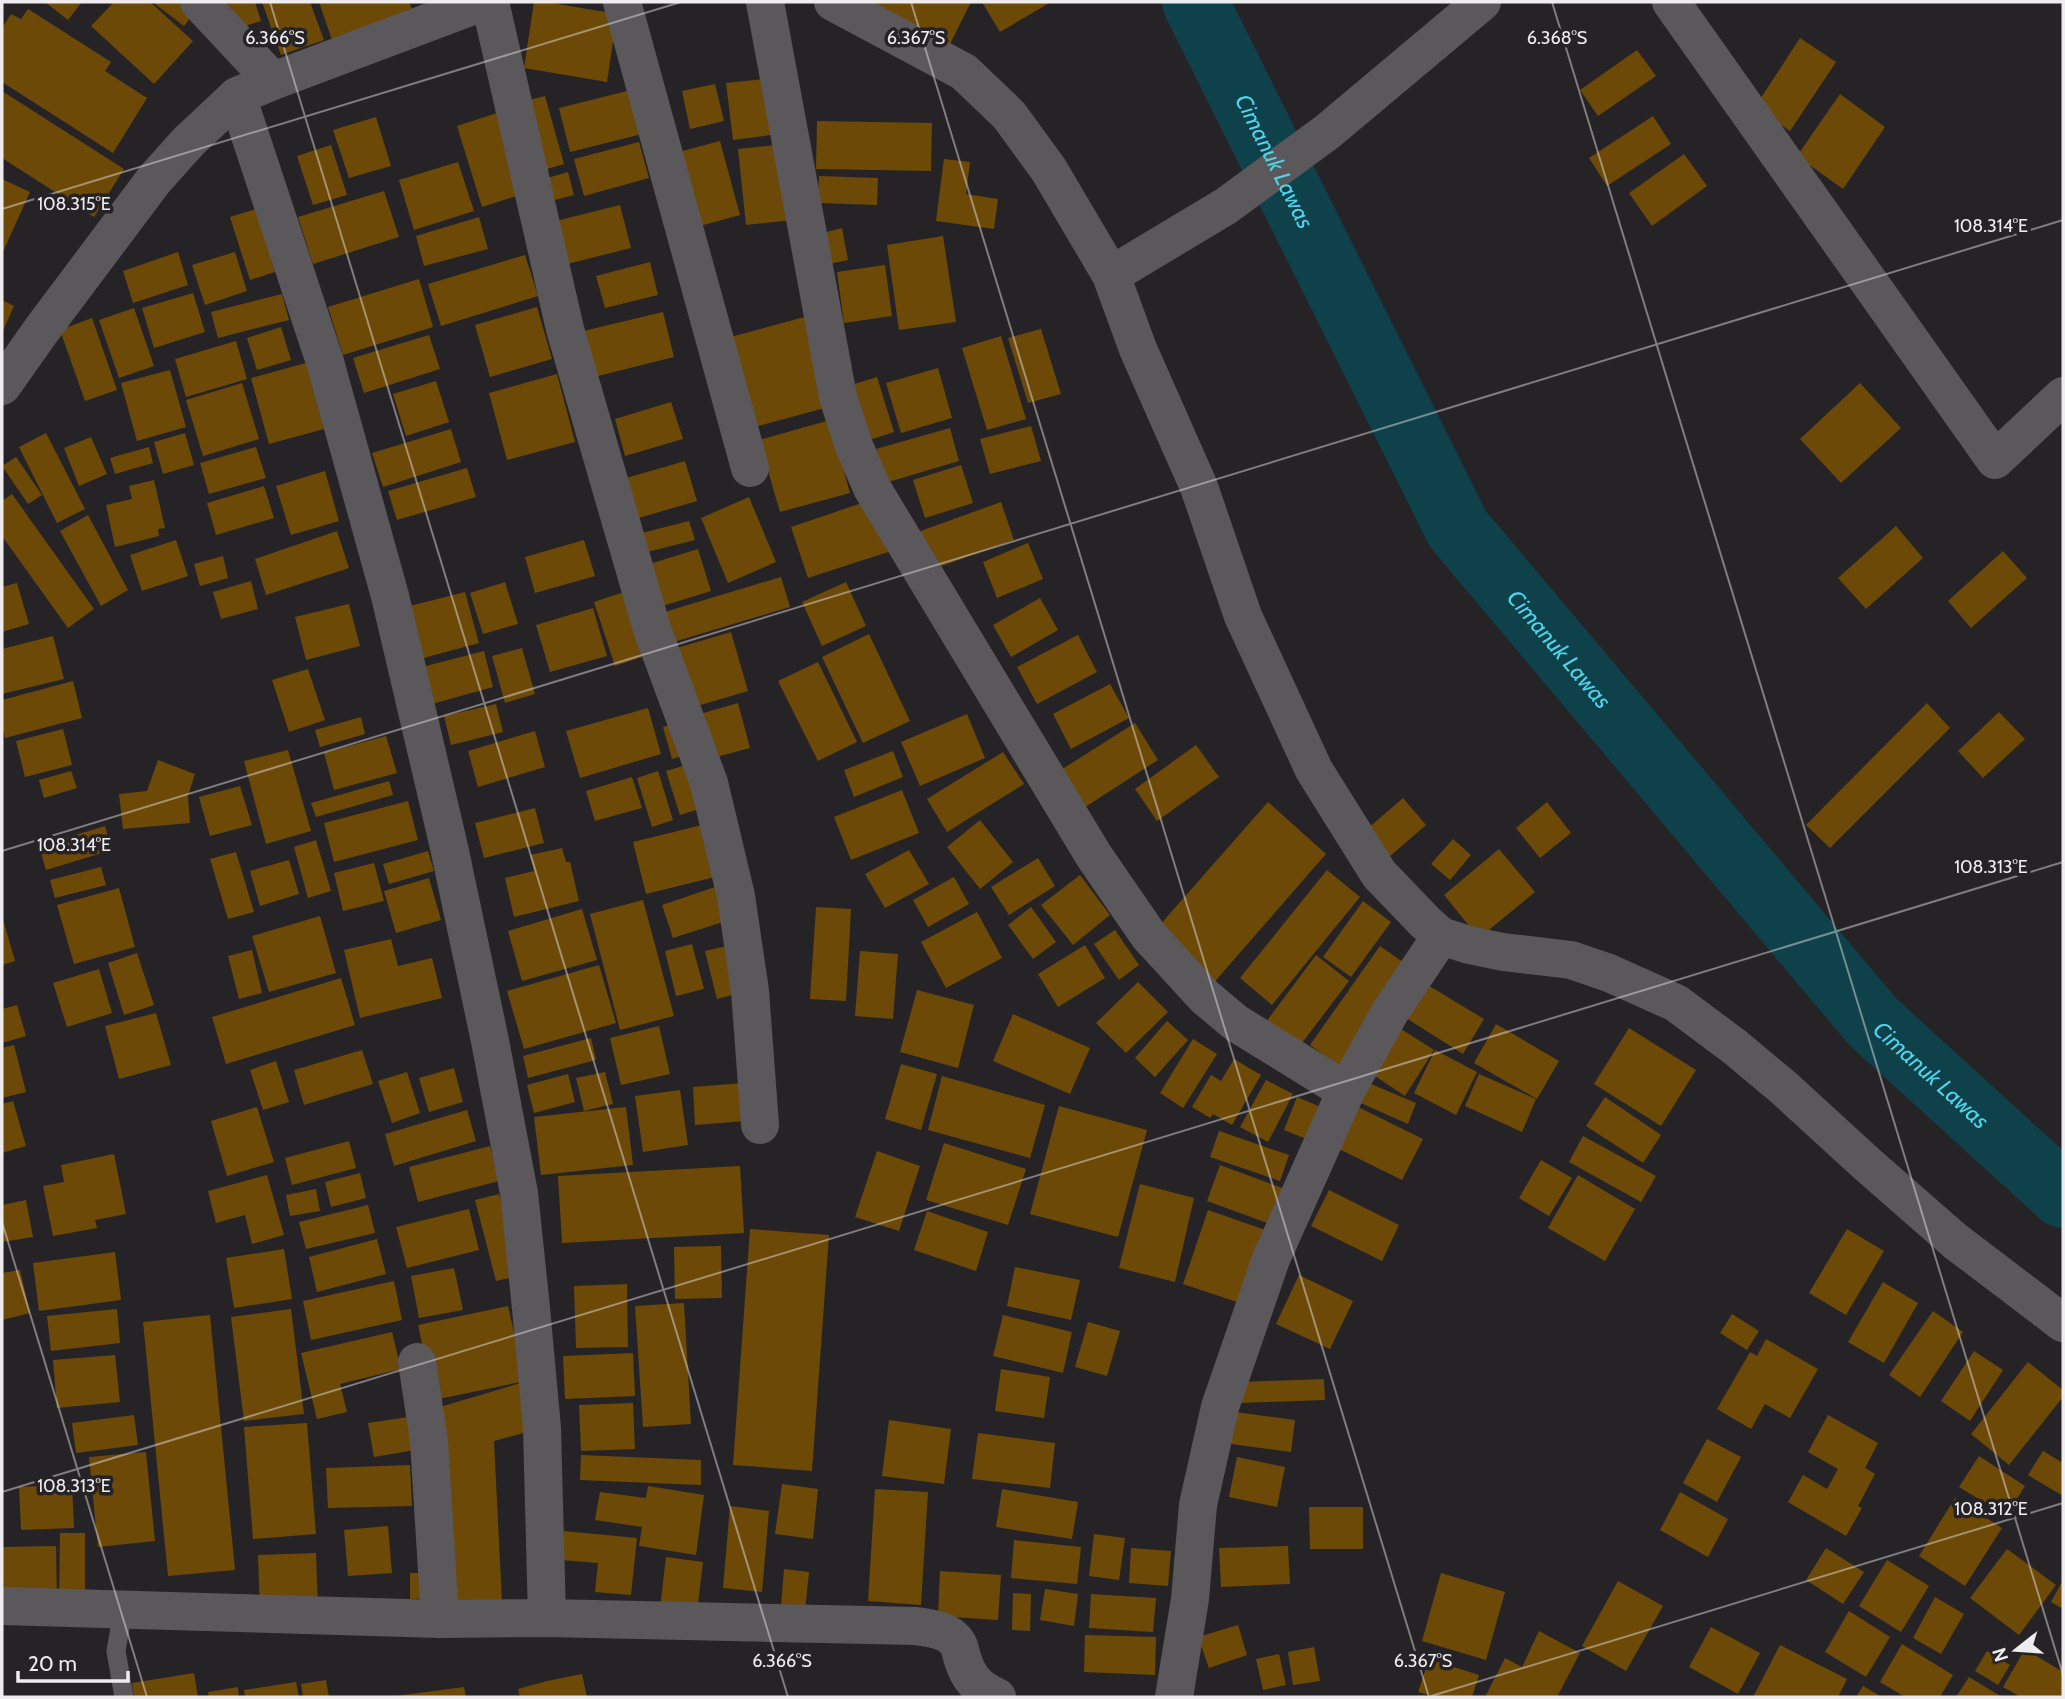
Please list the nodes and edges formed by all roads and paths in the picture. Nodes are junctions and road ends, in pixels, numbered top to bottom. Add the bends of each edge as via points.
1 (199, 2) edge
2 (483, 2) edge
3 (490, 2) edge
4 (622, 2) edge
5 (765, 2) edge
6 (833, 2) edge
7 (1482, 2) edge
8 (1671, 2) edge
9 (273, 81) junction
10 (237, 96) junction
11 (1111, 275) junction
12 (2, 386) edge
13 (2063, 396) edge
14 (750, 468) dead end
15 (1441, 936) junction
16 (1346, 1091) junction
17 (760, 1125) dead end
18 (2063, 1323) edge
19 (417, 1362) dead end
20 (2, 1606) edge
21 (123, 1610) junction
22 (547, 1618) junction
23 (440, 1619) junction
24 (122, 1690) edge
25 (996, 1697) edge
26 (1174, 1697) edge

1 - 9 street
2 - 9 street
3 - 17 street via 565,329 652,629 709,783 738,910 750,991
4 - 14 street
5 - 16 street via 838,397 872,488 1094,856 1149,936 1205,997 1236,1023
6 - 11 street via 964,72 1009,115 1049,170
7 - 11 street via 1328,132 1226,206
8 - 13 street via 1995,460
9 - 10 street
10 - 12 street via 154,180
10 - 22 street via 325,362 390,596 491,1041 519,1194 531,1308 542,1428
11 - 15 street via 1199,487 1242,616 1314,770 1379,874
15 - 16 street via 1390,1012
15 - 18 street via 1503,952 1571,960 1676,1003 1784,1088 1955,1241
16 - 26 street via 1270,1259 1220,1408 1198,1505 1190,1599
19 - 23 street via 429,1441
20 - 21 street
21 - 23 street
21 - 24 lane via 116,1651
22 - 23 street
22 - 25 street via 916,1626 954,1638 970,1678

